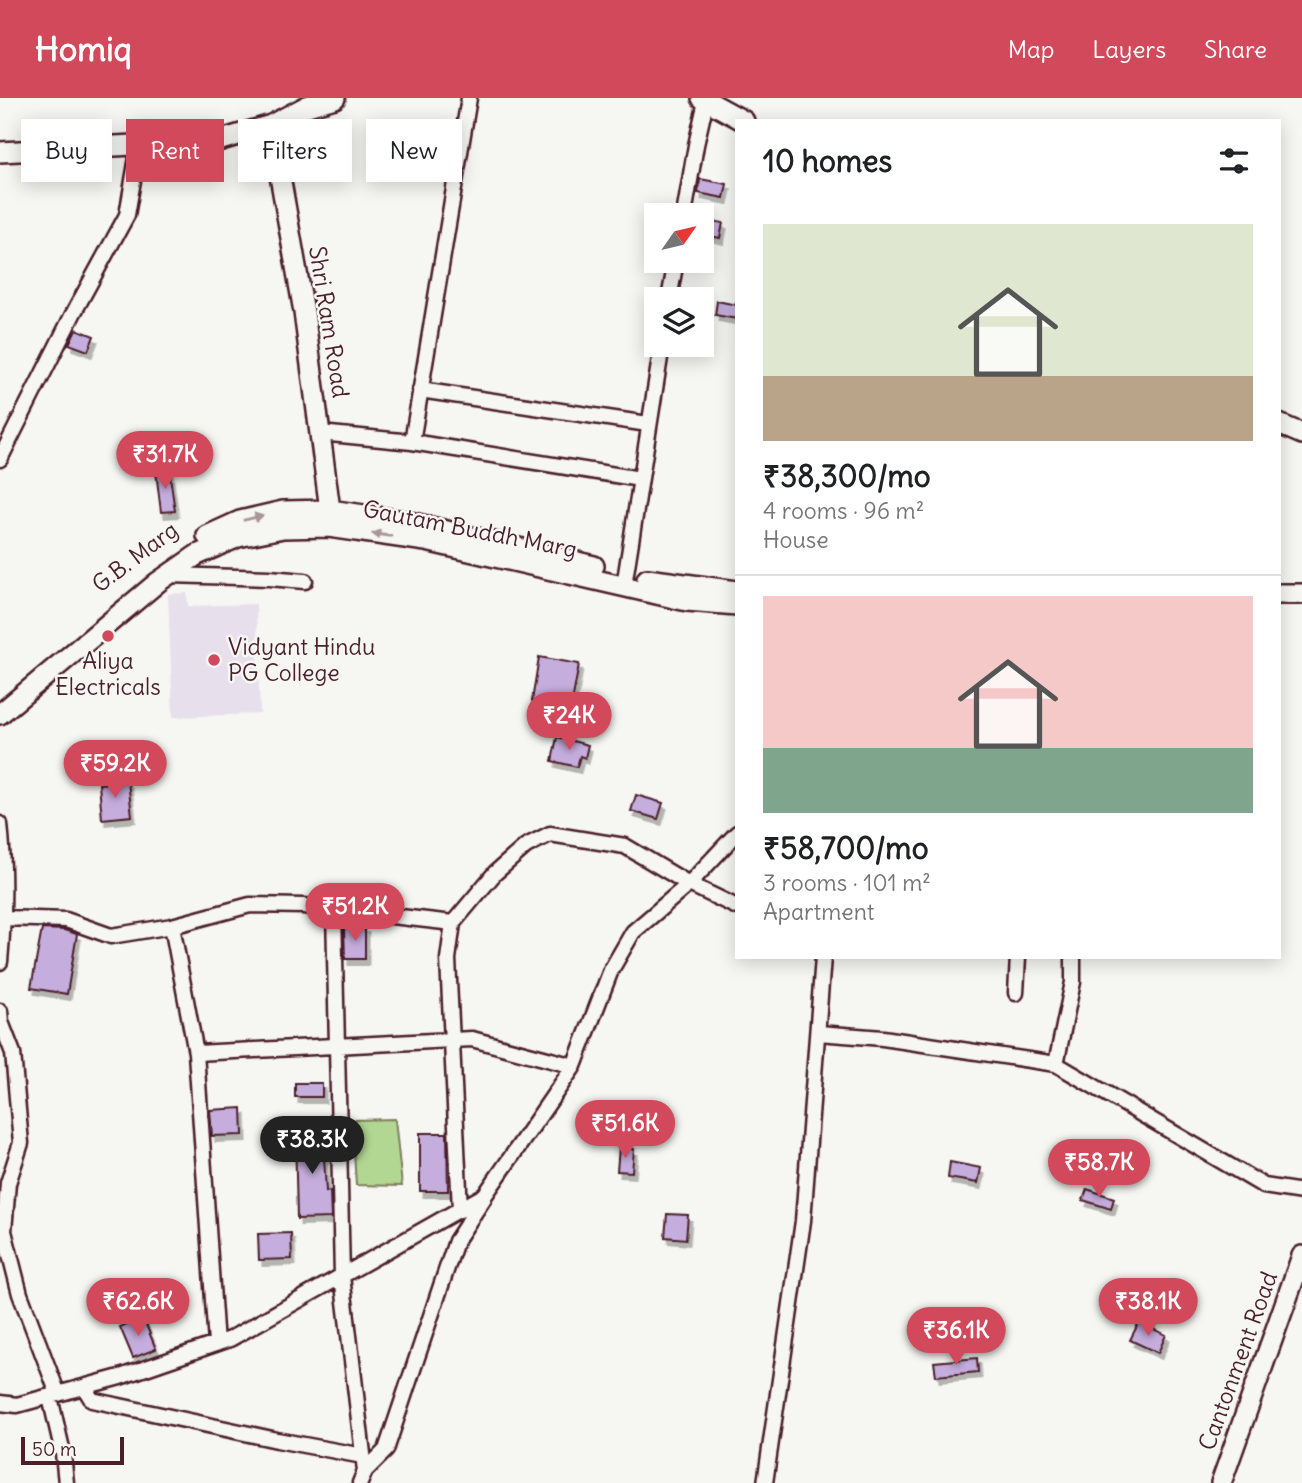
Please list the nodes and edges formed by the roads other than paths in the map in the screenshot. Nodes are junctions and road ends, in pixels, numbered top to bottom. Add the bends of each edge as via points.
1 (335, 98) edge
2 (469, 98) edge
3 (704, 99) edge
4 (282, 119) edge
5 (740, 119) edge
6 (126, 147) edge
7 (0, 152) edge
8 (133, 182) edge
9 (281, 182) edge
10 (686, 203) edge
11 (660, 357) edge
12 (420, 390) junction
13 (648, 424) junction
14 (1281, 425) edge
15 (320, 433) junction
16 (1302, 434) edge
17 (412, 442) junction
18 (0, 459) edge
19 (640, 479) junction
20 (330, 519) junction
21 (168, 575) junction
22 (625, 580) junction
23 (305, 581) dead end
24 (735, 591) edge
25 (1281, 594) edge
26 (1302, 594) edge
27 (735, 605) edge
28 (0, 698) edge
29 (0, 715) edge
30 (0, 824) edge
31 (735, 835) edge
32 (689, 884) junction
33 (735, 906) edge
34 (334, 910) junction
35 (4, 918) junction
36 (453, 923) junction
37 (172, 926) junction
38 (823, 959) edge
39 (1018, 959) edge
40 (1073, 959) edge
41 (0, 962) edge
42 (1016, 993) dead end
43 (0, 1011) edge
44 (818, 1033) junction
45 (452, 1040) junction
46 (337, 1046) junction
47 (196, 1053) junction
48 (1056, 1064) junction
49 (574, 1066) junction
50 (1302, 1192) edge
51 (485, 1195) junction
52 (460, 1210) junction
53 (1302, 1256) edge
54 (342, 1276) junction
55 (216, 1344) junction
56 (84, 1387) junction
57 (54, 1395) junction
58 (0, 1403) edge
59 (363, 1456) junction
60 (363, 1477) edge
61 (66, 1483) edge
62 (765, 1483) edge
63 (1220, 1483) edge

1 - 4 street
2 - 12 street
3 - 5 street
3 - 10 street
6 - 7 street
8 - 18 street via 127,215
9 - 15 street, Shri Ram Road
11 - 13 street
12 - 13 street
12 - 17 street
13 - 19 street
14 - 16 street
15 - 17 street
15 - 20 street, Shri Ram Road
17 - 19 street
19 - 22 street
20 - 21 street, Gautam Buddh Marg via 238,537 197,555
20 - 22 street, G.B. Marg via 405,521
28 -> 20 street, G.B. Marg via 190,544 240,521 283,511
21 - 23 street
21 - 29 street, Gautam Buddh Marg
22 - 24 street, G.B. Marg
22 - 27 street via 687,601
25 - 26 street
30 - 35 street
31 - 32 street
32 - 33 street
32 - 36 street via 625,846 550,834 526,845 495,873
32 - 49 street via 633,932 611,970
34 - 36 street
34 - 37 street via 250,905
34 - 46 street
35 - 37 street via 66,920 111,936
35 - 41 street
36 - 45 street via 448,960
37 - 47 street
38 - 44 street
39 - 42 street
40 - 48 street via 1073,982
43 - 57 street via 13,1054 21,1143 8,1183 4,1231
44 - 48 street
44 - 62 street via 803,1221
45 - 46 street
45 - 49 street via 472,1039
45 - 52 street
46 - 47 street
46 - 54 street
47 - 55 street
48 - 50 street via 1264,1186
49 - 51 street
51 - 52 street
51 - 60 street via 456,1241 386,1450
52 - 54 street
53 - 63 street, Cantonment Road
54 - 55 street
54 - 59 street
55 - 56 street
56 - 57 street
56 - 59 street via 92,1400
57 - 58 street via 17,1405
57 - 61 street
59 - 60 street

